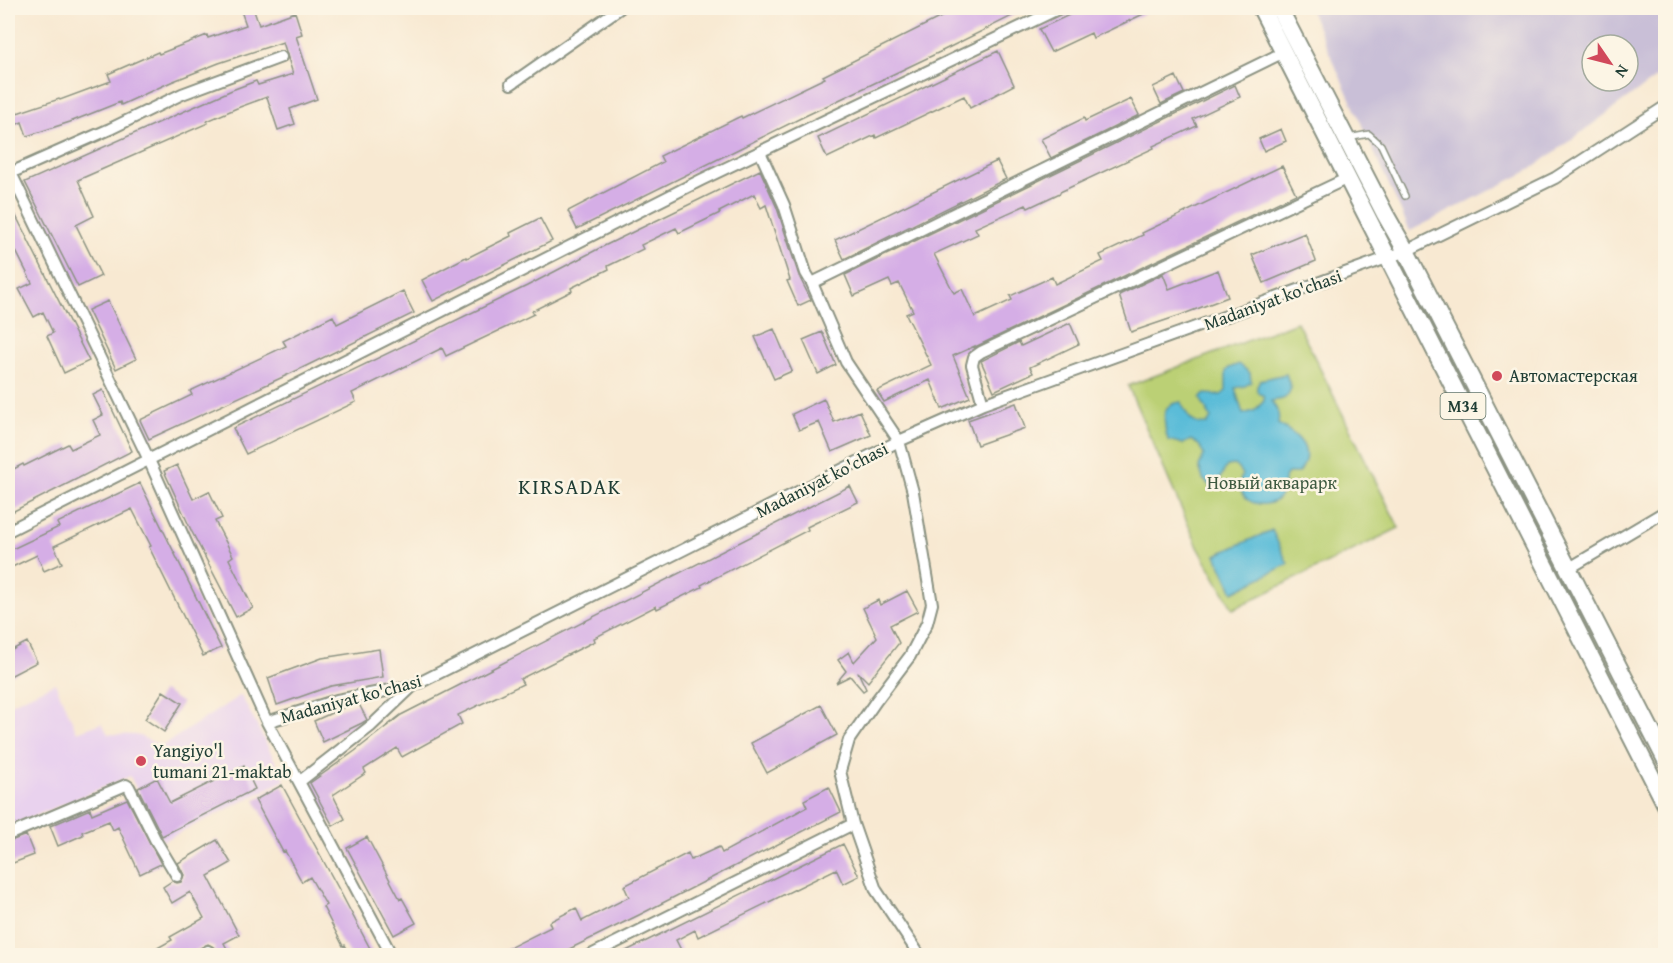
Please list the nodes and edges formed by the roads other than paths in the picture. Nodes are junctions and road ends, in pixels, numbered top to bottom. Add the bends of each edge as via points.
1 (620, 8) edge
2 (1060, 8) edge
3 (1261, 8) edge
4 (1279, 8) edge
5 (1284, 52) junction
6 (281, 57) dead end
7 (511, 84) dead end
8 (1665, 106) edge
9 (1347, 139) junction
10 (760, 152) junction
11 (9, 173) edge
12 (1348, 178) junction
13 (1406, 196) dead end
14 (1406, 251) junction
15 (1389, 258) junction
16 (812, 283) junction
17 (983, 404) junction
18 (899, 441) junction
19 (149, 460) junction
20 (1665, 511) edge
21 (8, 531) edge
22 (1568, 569) junction
23 (413, 686) junction
24 (267, 722) junction
25 (1665, 760) edge
26 (299, 782) junction
27 (1665, 804) edge
28 (853, 824) junction
29 (8, 835) edge
30 (177, 876) dead end
31 (392, 956) edge
32 (589, 956) edge
33 (920, 956) edge

1 - 7 street
2 - 10 street
3 - 5 main road, M34
4 - 9 main road, M34
5 - 12 main road, M34
5 - 16 street
6 - 11 street via 182,94
8 - 14 street, Madaniyat ko'chasi via 1555,178
9 - 13 lane via 1369,134 1381,145
9 - 14 main road, M34
10 - 16 street
10 - 19 street
11 - 19 street
12 - 15 main road, M34
12 - 17 street via 981,352 972,364
14 - 15 street, Madaniyat ko'chasi
14 - 22 main road, M34
15 - 17 street, Madaniyat ko'chasi
15 - 27 main road, M34
16 - 18 street via 846,362
17 - 18 street, Madaniyat ko'chasi
18 - 23 street, Madaniyat ko'chasi
18 - 28 street via 913,492 932,604 910,656 849,740 840,771
19 - 21 street
19 - 24 street
20 - 22 street
22 - 25 main road, M34
23 - 24 street, Madaniyat ko'chasi via 337,700
23 - 26 street via 371,726
24 - 26 street
26 - 31 street
28 - 32 street
28 - 33 street via 876,890
29 - 30 street via 126,785

